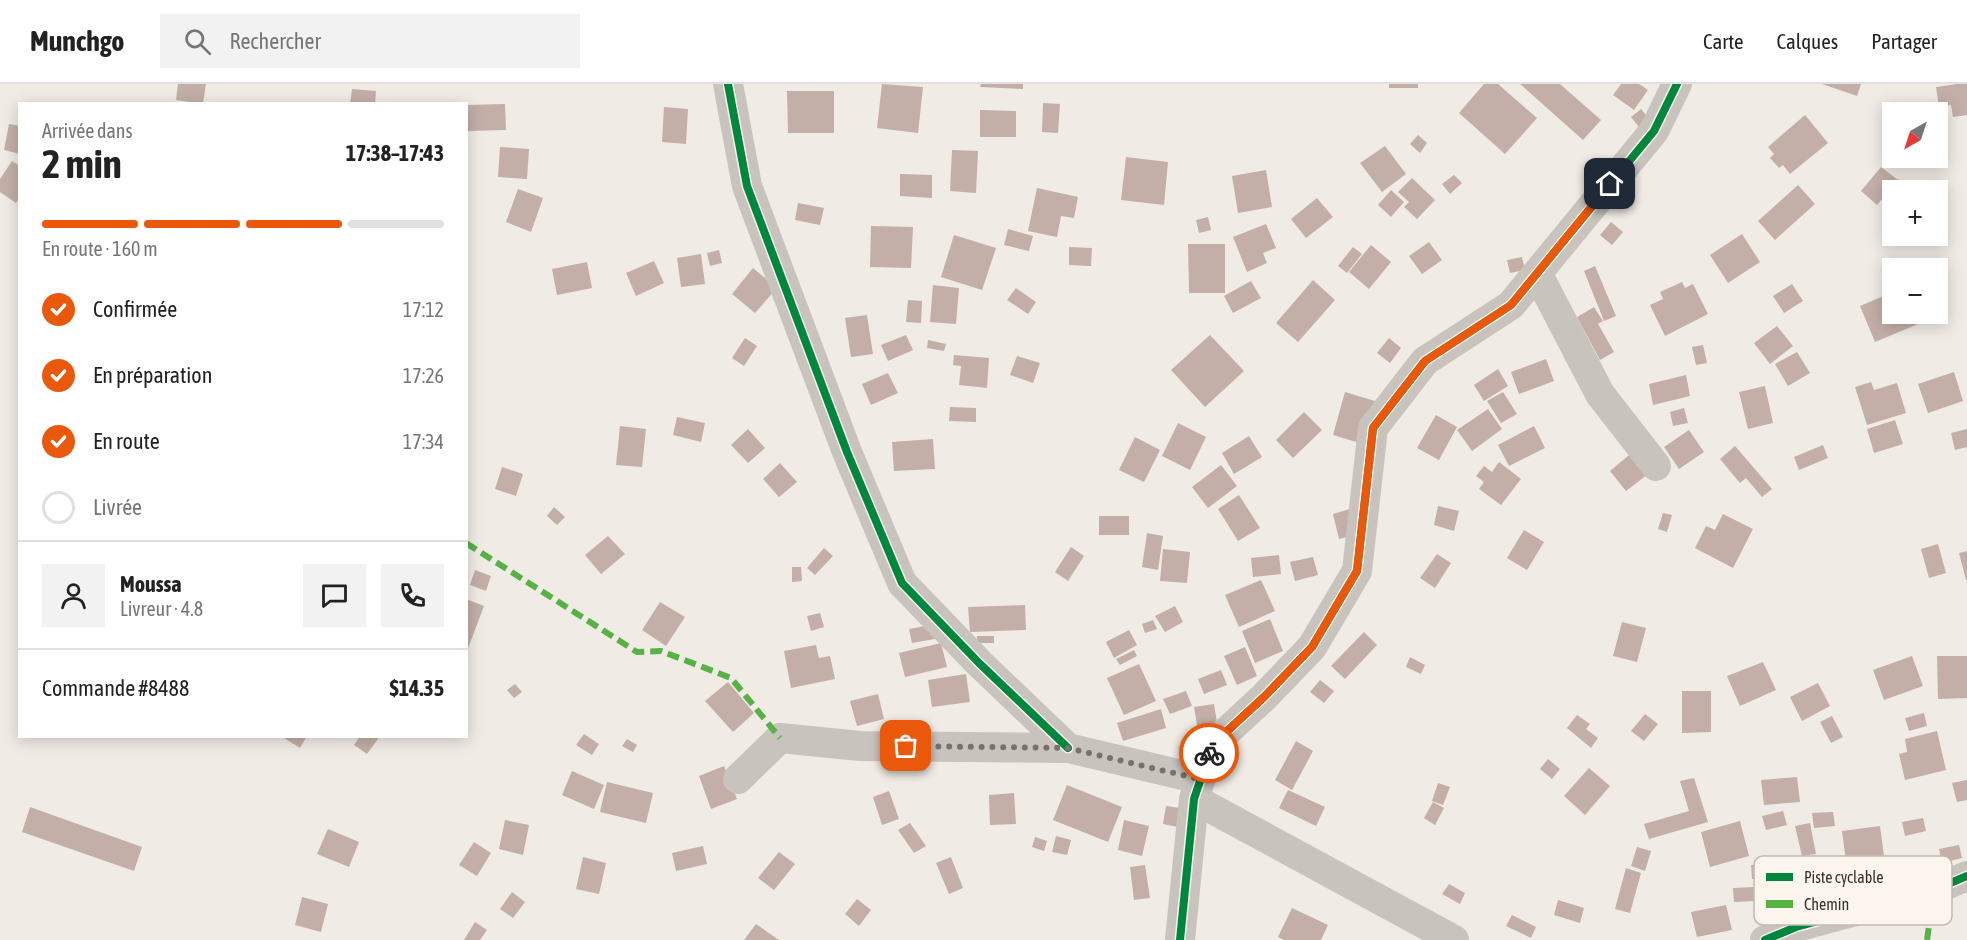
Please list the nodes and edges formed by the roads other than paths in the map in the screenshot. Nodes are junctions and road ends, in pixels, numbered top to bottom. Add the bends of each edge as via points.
1 (728, 84) edge
2 (1677, 84) edge
3 (1537, 273) junction
4 (1656, 466) dead end
5 (1068, 748) junction
6 (738, 779) dead end
7 (1197, 789) junction
8 (1967, 876) edge
9 (1952, 882) edge
10 (1803, 925) edge
11 (1180, 940) edge
12 (1454, 940) edge
13 (1764, 940) edge

1 - 5 street via 747,186 847,452 902,583
2 - 3 street via 1654,131
3 - 4 street via 1600,394
3 - 7 street via 1511,305 1425,361 1373,428 1357,571 1312,647 1212,745
5 - 6 street via 860,746 780,738
5 - 7 street
7 - 11 street
7 - 12 street
8 - 9 street
10 - 13 street

